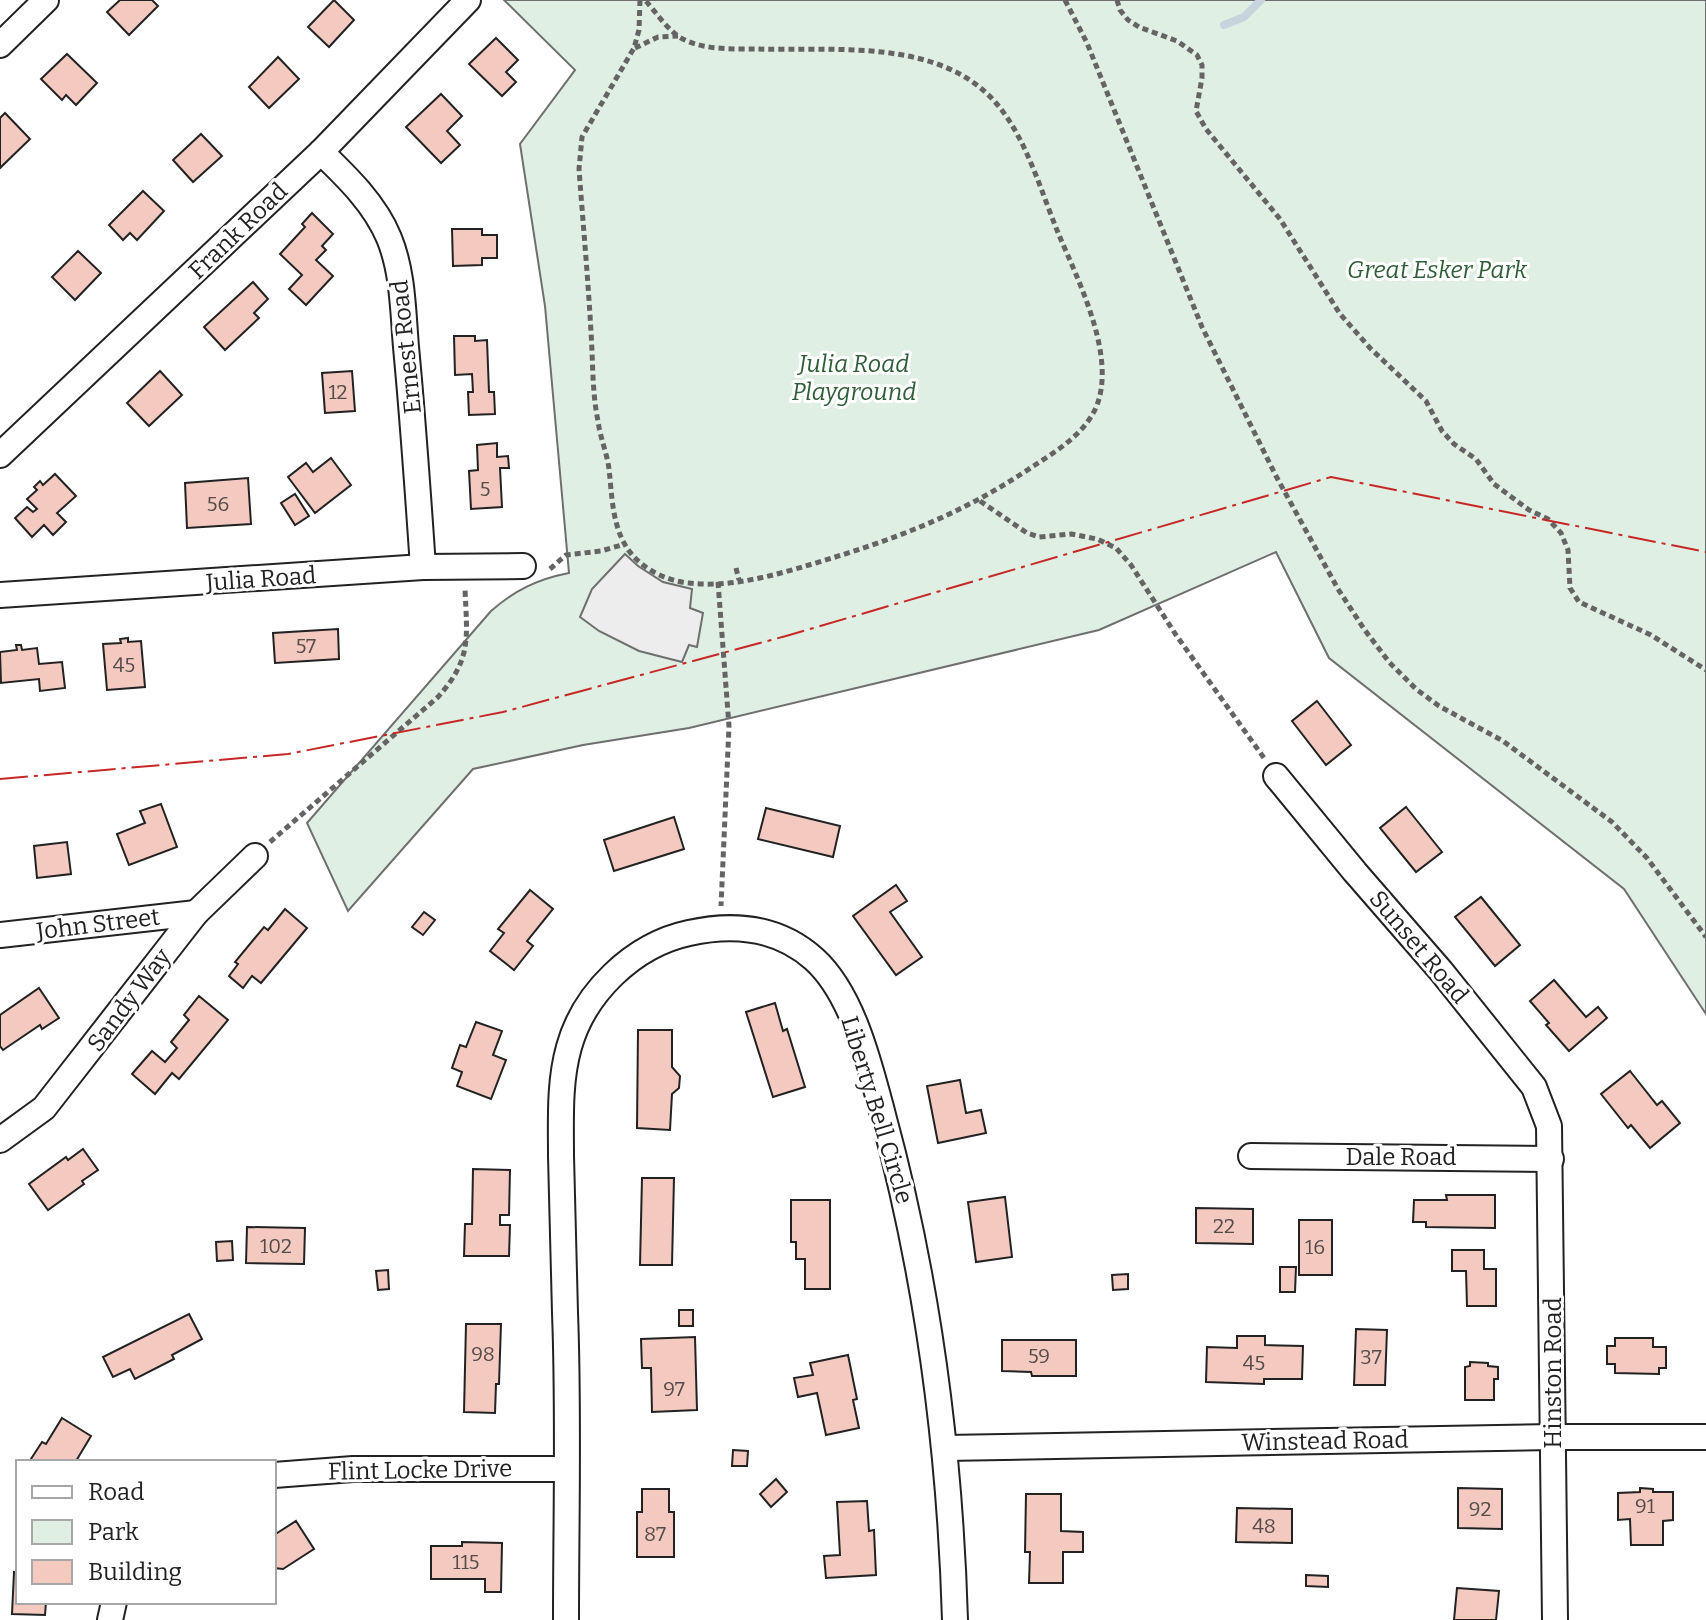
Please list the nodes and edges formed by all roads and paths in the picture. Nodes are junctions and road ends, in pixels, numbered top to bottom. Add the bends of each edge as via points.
1 (46, 0) edge
2 (468, 0) edge
3 (642, 0) edge
4 (1065, 0) edge
5 (1117, 0) edge
6 (678, 36) junction
7 (0, 45) edge
8 (634, 48) junction
9 (321, 152) junction
10 (0, 455) edge
11 (980, 501) junction
12 (625, 544) junction
13 (465, 566) junction
14 (523, 566) dead end
15 (423, 567) junction
16 (736, 568) dead end
17 (550, 569) dead end
18 (739, 580) junction
19 (718, 582) junction
20 (0, 595) edge
21 (1706, 670) edge
22 (1276, 776) joint
23 (255, 856) joint
24 (196, 913) junction
25 (720, 927) junction
26 (0, 935) edge
27 (1706, 937) edge
28 (1549, 1126) joint
29 (0, 1140) edge
30 (1251, 1156) dead end
31 (1551, 1159) junction
32 (1553, 1437) junction
33 (1706, 1437) edge
34 (945, 1448) junction
35 (566, 1469) junction
36 (276, 1475) edge
37 (566, 1620) edge
38 (955, 1620) edge
39 (1555, 1620) edge

1 - 7 street
2 - 9 street, Frank Road
3 - 6 path
3 - 8 path
4 - 27 path via 1202,327 1276,476 1364,629 1416,689 1503,741 1612,822 1647,858
5 - 21 path via 1128,20 1197,55 1202,78 1196,111 1206,129 1280,219 1340,314 1426,401 1442,431 1476,459 1494,484 1561,533 1568,550 1570,588 1579,602 1651,635
6 - 8 path via 658,37
6 - 11 path via 720,48 835,50 926,59 962,74 1003,113 1030,164 1084,296 1103,380 1096,408 1078,434
8 - 12 path via 582,137 579,169 598,422
9 - 10 street, Frank Road
9 - 15 street, Ernest Road via 376,214 399,271
11 - 18 path via 888,541
11 - 22 path via 1027,533 1071,534 1116,548
12 - 17 path via 566,555
12 - 19 path via 658,574 691,584
13 - 14 street, Julia Road
13 - 15 street, Julia Road
13 - 23 path via 467,642 454,679
15 - 20 street, Julia Road
16 - 18 path
18 - 19 path
19 - 25 path via 729,726
22 - 28 street, Sunset Road via 1534,1087
23 - 24 street, Sandy Way
24 - 26 street, John Street
24 - 29 street, Sandy Way via 44,1108
25 - 34 street, Liberty Bell Circle via 760,929 815,960 839,991 858,1033 907,1204
25 - 35 street, Liberty Bell Circle via 648,948 617,972 581,1014 569,1045 561,1124
28 - 31 street, Hinston Road
30 - 31 street, Dale Road
31 - 32 street, Hinston Road
32 - 33 street, Winstead Road
32 - 34 street, Winstead Road
32 - 39 street, Hinston Road
34 - 38 street, Liberty Bell Circle
35 - 36 street, Flint Locke Drive via 353,1469
35 - 37 street, Liberty Bell Circle

